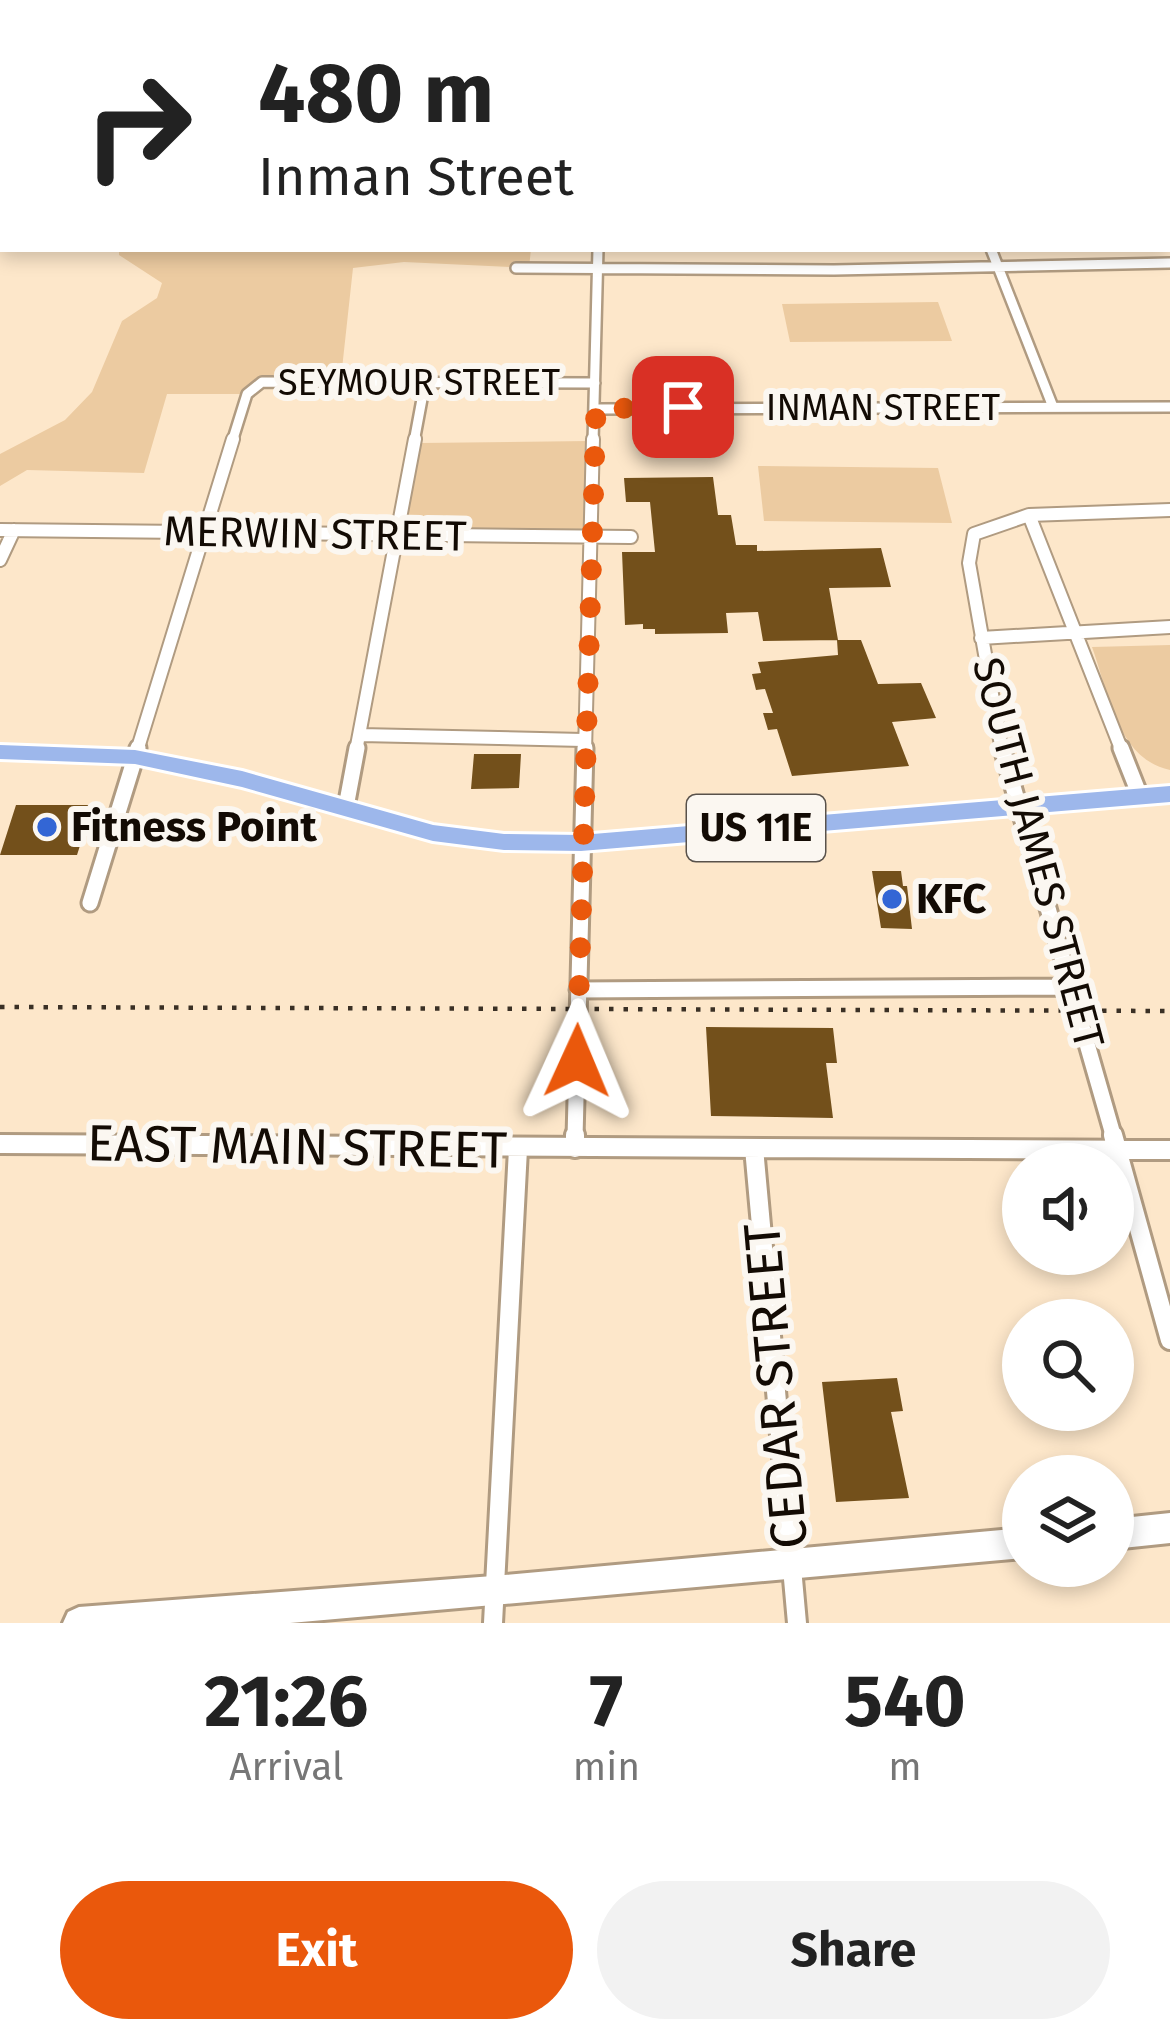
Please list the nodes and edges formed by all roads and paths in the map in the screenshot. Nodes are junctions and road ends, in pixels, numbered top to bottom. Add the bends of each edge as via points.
1 (598, 252) edge
2 (993, 252) edge
3 (1101, 252) edge
4 (1170, 263) edge
5 (1106, 264) junction
6 (998, 266) junction
7 (516, 268) dead end
8 (597, 270) junction
9 (425, 382) junction
10 (596, 383) junction
11 (1053, 407) junction
12 (1170, 407) edge
13 (596, 409) junction
14 (1170, 510) edge
15 (1029, 515) junction
16 (7, 530) edge
17 (202, 532) junction
18 (398, 537) junction
19 (631, 537) dead end
20 (593, 538) junction
21 (0, 560) edge
22 (1170, 627) edge
23 (1077, 633) junction
24 (981, 638) junction
25 (361, 735) junction
26 (583, 740) junction
27 (0, 752) edge
28 (135, 757) junction
29 (1170, 794) edge
30 (1140, 796) junction
31 (1021, 806) junction
32 (346, 807) junction
33 (581, 843) junction
34 (90, 903) dead end
35 (1066, 987) junction
36 (578, 990) junction
37 (1115, 1143) edge
38 (0, 1144) edge
39 (575, 1148) junction
40 (754, 1148) junction
41 (518, 1149) junction
42 (1002, 1149) edge
43 (1134, 1149) edge
44 (1170, 1150) edge
45 (1134, 1210) edge
46 (1170, 1340) edge
47 (1170, 1528) edge
48 (1134, 1532) edge
49 (1002, 1545) edge
50 (793, 1565) junction
51 (493, 1608) edge
52 (80, 1623) edge
53 (797, 1623) edge

1 - 8 street
2 - 6 street
3 - 5 street
4 - 5 street
5 - 6 street
6 - 8 street
6 - 11 street
7 - 8 street
8 - 10 street
9 - 10 street, SEYMOUR STREET
9 - 17 street, SEYMOUR STREET via 262,382 247,394
9 - 18 street
10 - 13 street
11 - 12 street, INMAN STREET
11 - 13 street, INMAN STREET
13 - 20 street
14 - 15 street
15 - 23 street
15 - 24 street, SOUTH JAMES STREET via 974,534 969,555
16 - 17 street, MERWIN STREET
16 - 21 street
17 - 18 street, MERWIN STREET
17 - 28 street
18 - 20 street, MERWIN STREET
18 - 25 street
19 - 20 street, MERWIN STREET
20 - 26 street
22 - 23 street
23 - 24 street
23 - 30 street
24 - 31 street, SOUTH JAMES STREET via 1004,761
25 - 26 street
25 - 32 street
26 - 33 street
27 - 28 main road, US 11E
28 - 32 main road, US 11E
28 - 34 street
29 - 30 main road, US 11E
30 - 31 main road, US 11E
31 - 33 main road, US 11E
31 - 35 street, SOUTH JAMES STREET
32 - 33 main road, US 11E via 434,833
33 - 36 street
35 - 36 street
35 - 37 street, SOUTH JAMES STREET
36 - 39 street
38 - 41 street, EAST MAIN STREET
39 - 40 street, EAST MAIN STREET
39 - 41 street, EAST MAIN STREET
40 - 42 street, EAST MAIN STREET
40 - 50 street, CEDAR STREET
41 - 51 street
43 - 44 street, EAST MAIN STREET
45 - 46 street, SOUTH JAMES STREET
47 - 48 main road
49 - 50 main road
50 - 51 main road
50 - 53 street, CEDAR STREET
51 - 52 main road

